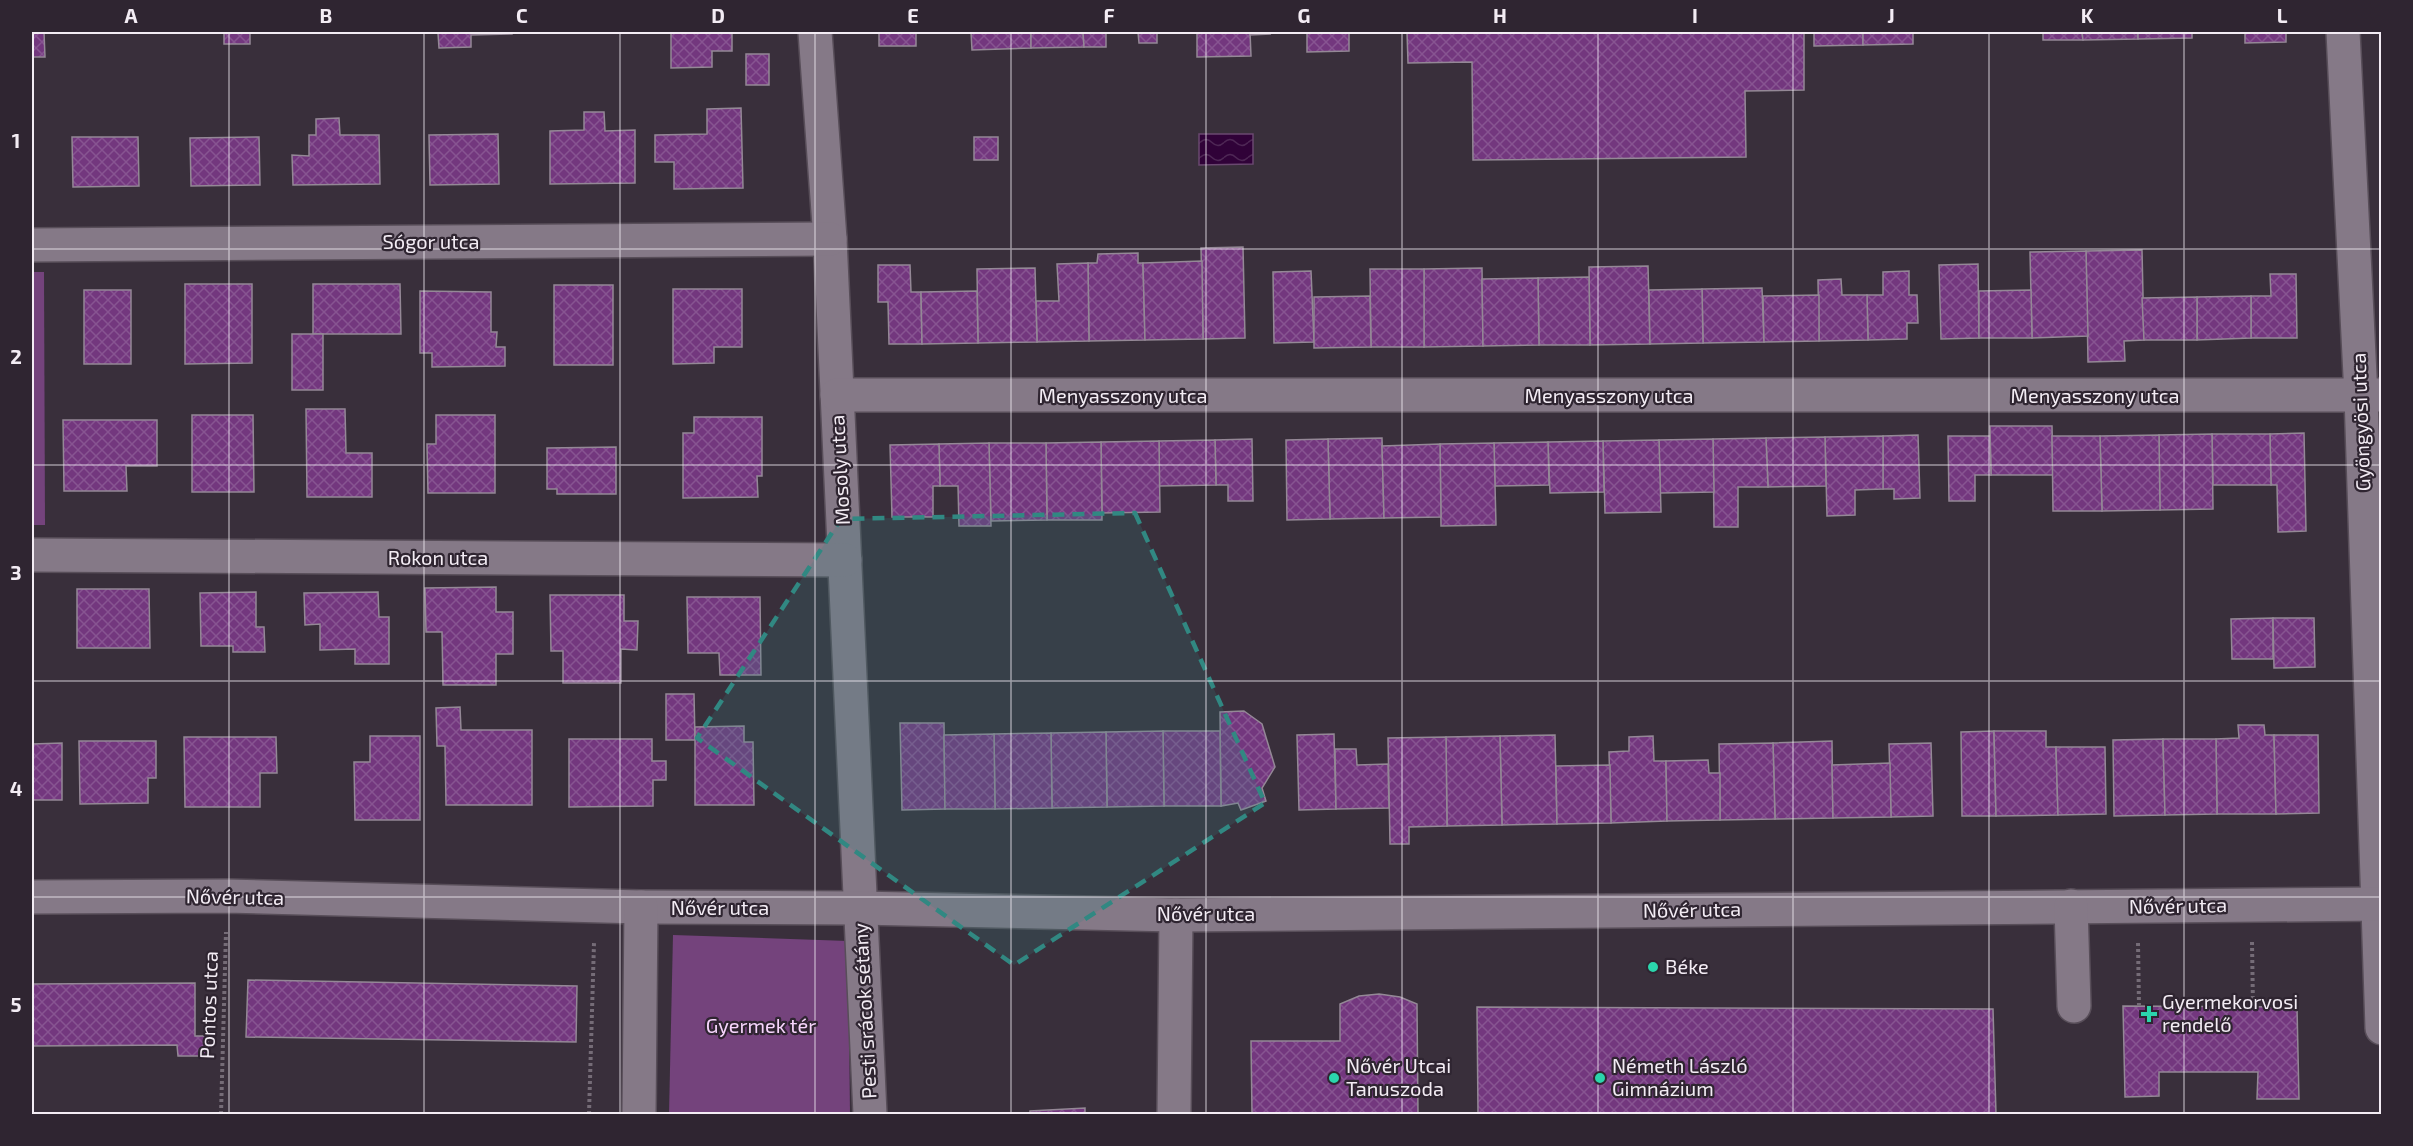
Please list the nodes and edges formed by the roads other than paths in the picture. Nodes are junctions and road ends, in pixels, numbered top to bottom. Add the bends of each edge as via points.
1 (815, 32) edge
2 (2343, 32) edge
3 (830, 239) junction
4 (32, 245) edge
5 (2371, 395) edge
6 (837, 396) junction
7 (32, 555) edge
8 (845, 560) junction
9 (32, 897) edge
10 (2379, 904) edge
11 (2072, 906) junction
12 (641, 908) junction
13 (860, 908) junction
14 (1176, 915) junction
15 (2074, 1006) dead end
16 (2382, 1028) edge
17 (639, 1114) edge
18 (870, 1114) edge
19 (1174, 1114) edge

1 - 3 street, Mosoly utca
2 - 5 street, Gyöngyösi utca
3 - 4 street, Sógor utca
3 - 6 street, Mosoly utca
5 - 6 street, Menyasszony utca
5 - 10 street, Gyöngyösi utca
6 - 8 street, Mosoly utca
7 - 8 street, Rokon utca
8 - 13 street, Mosoly utca
9 - 12 street, Nővér utca via 227,896
10 - 11 street, Nővér utca
10 - 16 street, Gyöngyösi utca
11 - 14 street, Nővér utca
11 - 15 street
12 - 13 street, Nővér utca
12 - 17 street
13 - 14 street, Nővér utca
13 - 18 street, Pesti srácok sétány
14 - 19 street

